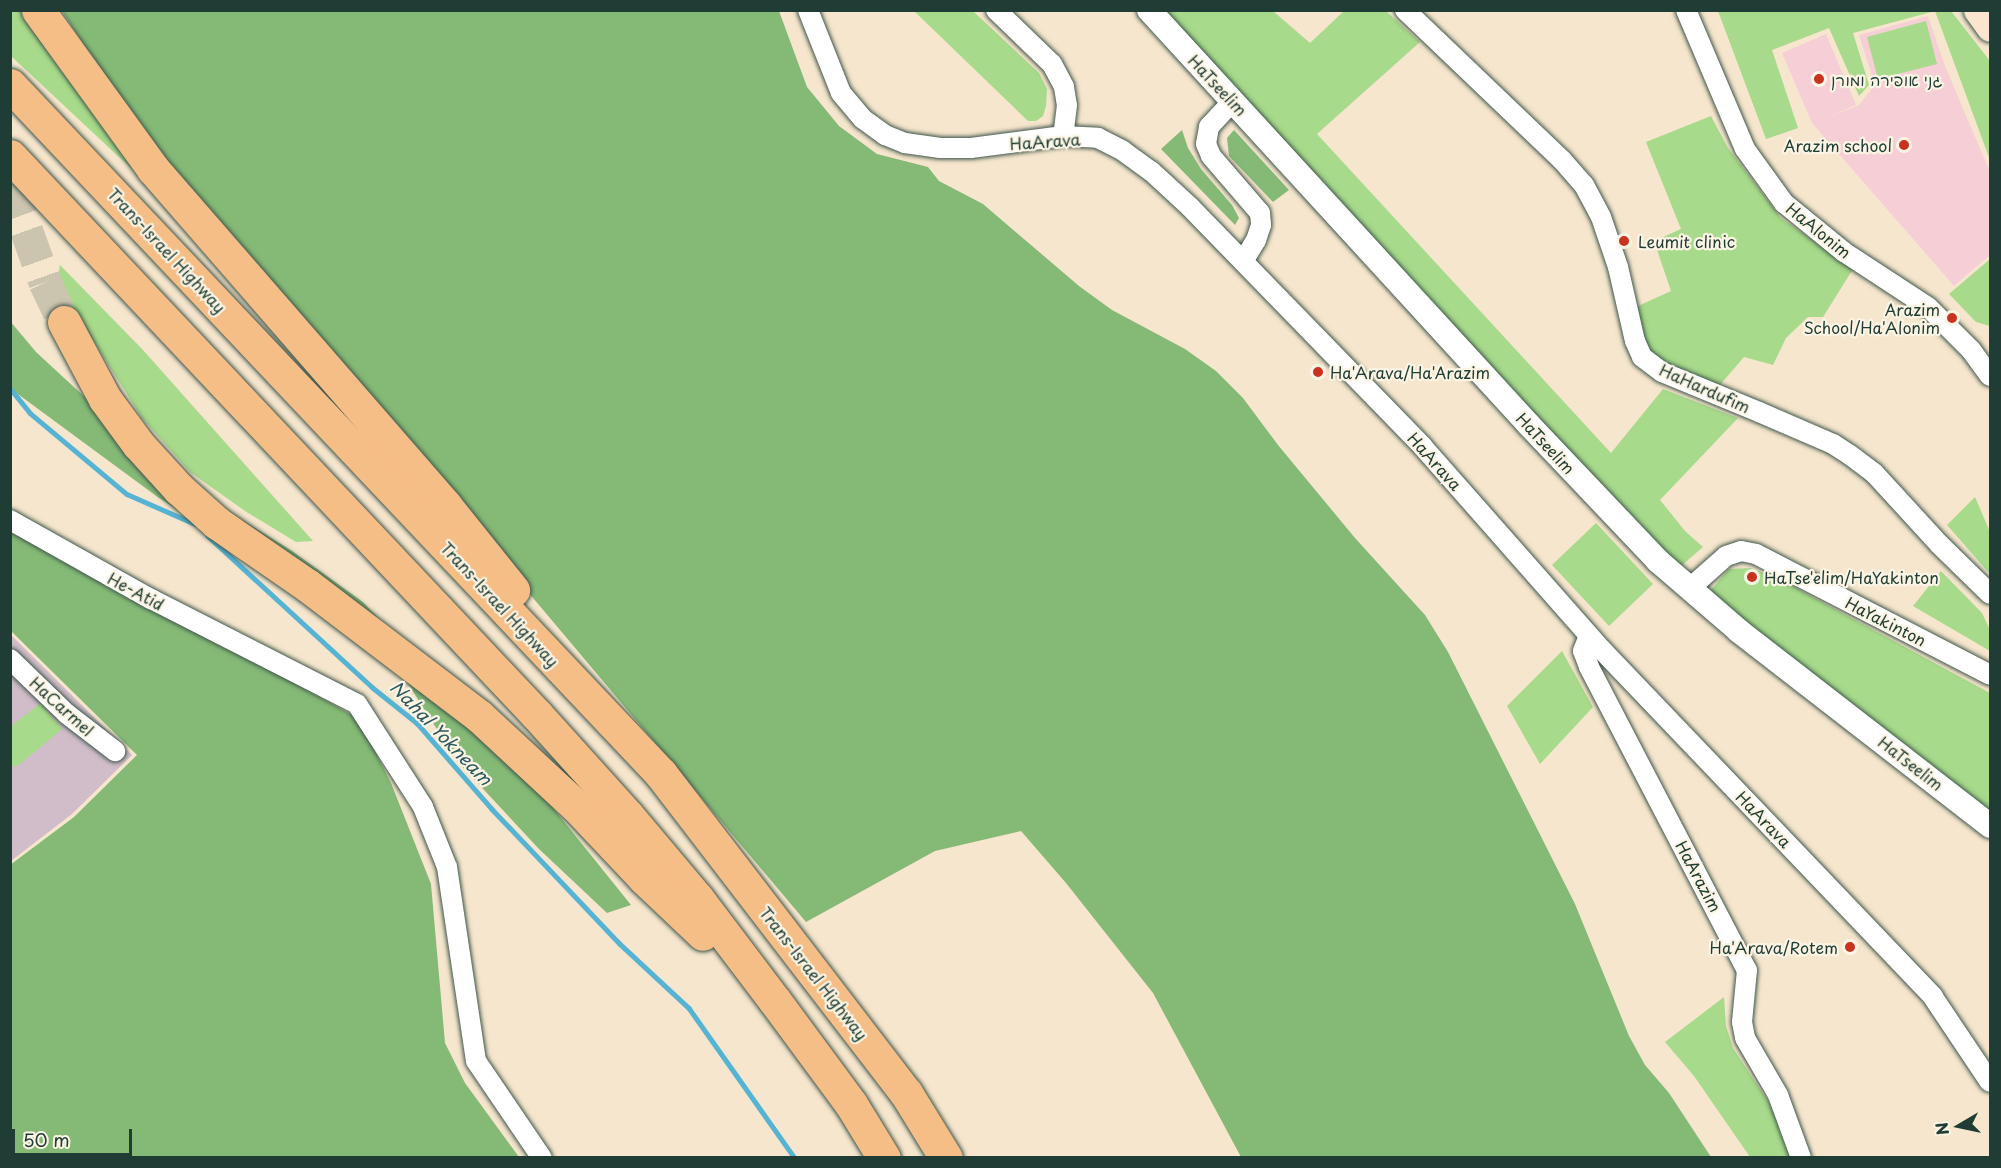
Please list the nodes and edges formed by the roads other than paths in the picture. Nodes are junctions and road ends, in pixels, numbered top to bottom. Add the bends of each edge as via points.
1 (38, 10) edge
2 (808, 10) edge
3 (996, 10) edge
4 (1149, 10) edge
5 (1405, 10) edge
6 (1686, 10) edge
7 (1977, 10) edge
8 (1990, 28) edge
9 (10, 85) edge
10 (1233, 101) junction
11 (1063, 136) junction
12 (10, 156) edge
13 (1244, 260) junction
14 (64, 322) tunnel mouth
15 (1990, 375) edge
16 (10, 520) edge
17 (1690, 588) junction
18 (1990, 594) edge
19 (1589, 636) junction
20 (10, 659) edge
21 (1990, 675) edge
22 (115, 751) dead end
23 (661, 774) junction
24 (1990, 826) edge
25 (775, 1001) junction
26 (1990, 1083) edge
27 (542, 1158) edge
28 (884, 1158) edge
29 (946, 1158) edge
30 (1801, 1158) edge

1 - 23 highway via 153,169 445,505
2 - 11 street, HaArava via 841,93 863,119 885,135 905,143 939,148 971,148
3 - 11 street via 1052,64 1065,96
4 - 10 street, HaTseelim
5 - 18 street, HaHardufim via 1584,185 1605,227 1642,357 1662,372 1760,411 1850,455 1874,473
6 - 15 street, HaAlonim via 1745,150 1784,203 1844,252 1928,308 1971,350
7 - 8 main road
9 - 23 highway, Trans-Israel Highway
10 - 13 street via 1209,128 1206,144 1260,213 1259,232
10 - 17 street, HaTseelim via 1529,425 1658,561
11 - 13 street, HaArava via 1098,138 1123,151 1191,207
12 - 25 highway via 545,724 697,898
13 - 19 street, HaArava via 1423,447
14 - 25 highway via 105,399 138,444 179,489 217,523 307,585 479,716
16 - 27 street, He-Atid via 151,599 357,704 423,807 447,867 476,1061
17 - 21 street, HaYakinton via 1726,556 1741,551 1756,554
17 - 24 street, HaTseelim via 1739,631
19 - 26 street, HaArava via 1933,998
19 - 30 street, HaArazim via 1583,651 1589,667 1747,970 1742,1022 1745,1038 1778,1095
20 - 22 street, HaCarmel via 67,714
23 - 29 highway, Trans-Israel Highway via 906,1093
25 - 28 highway via 851,1104

